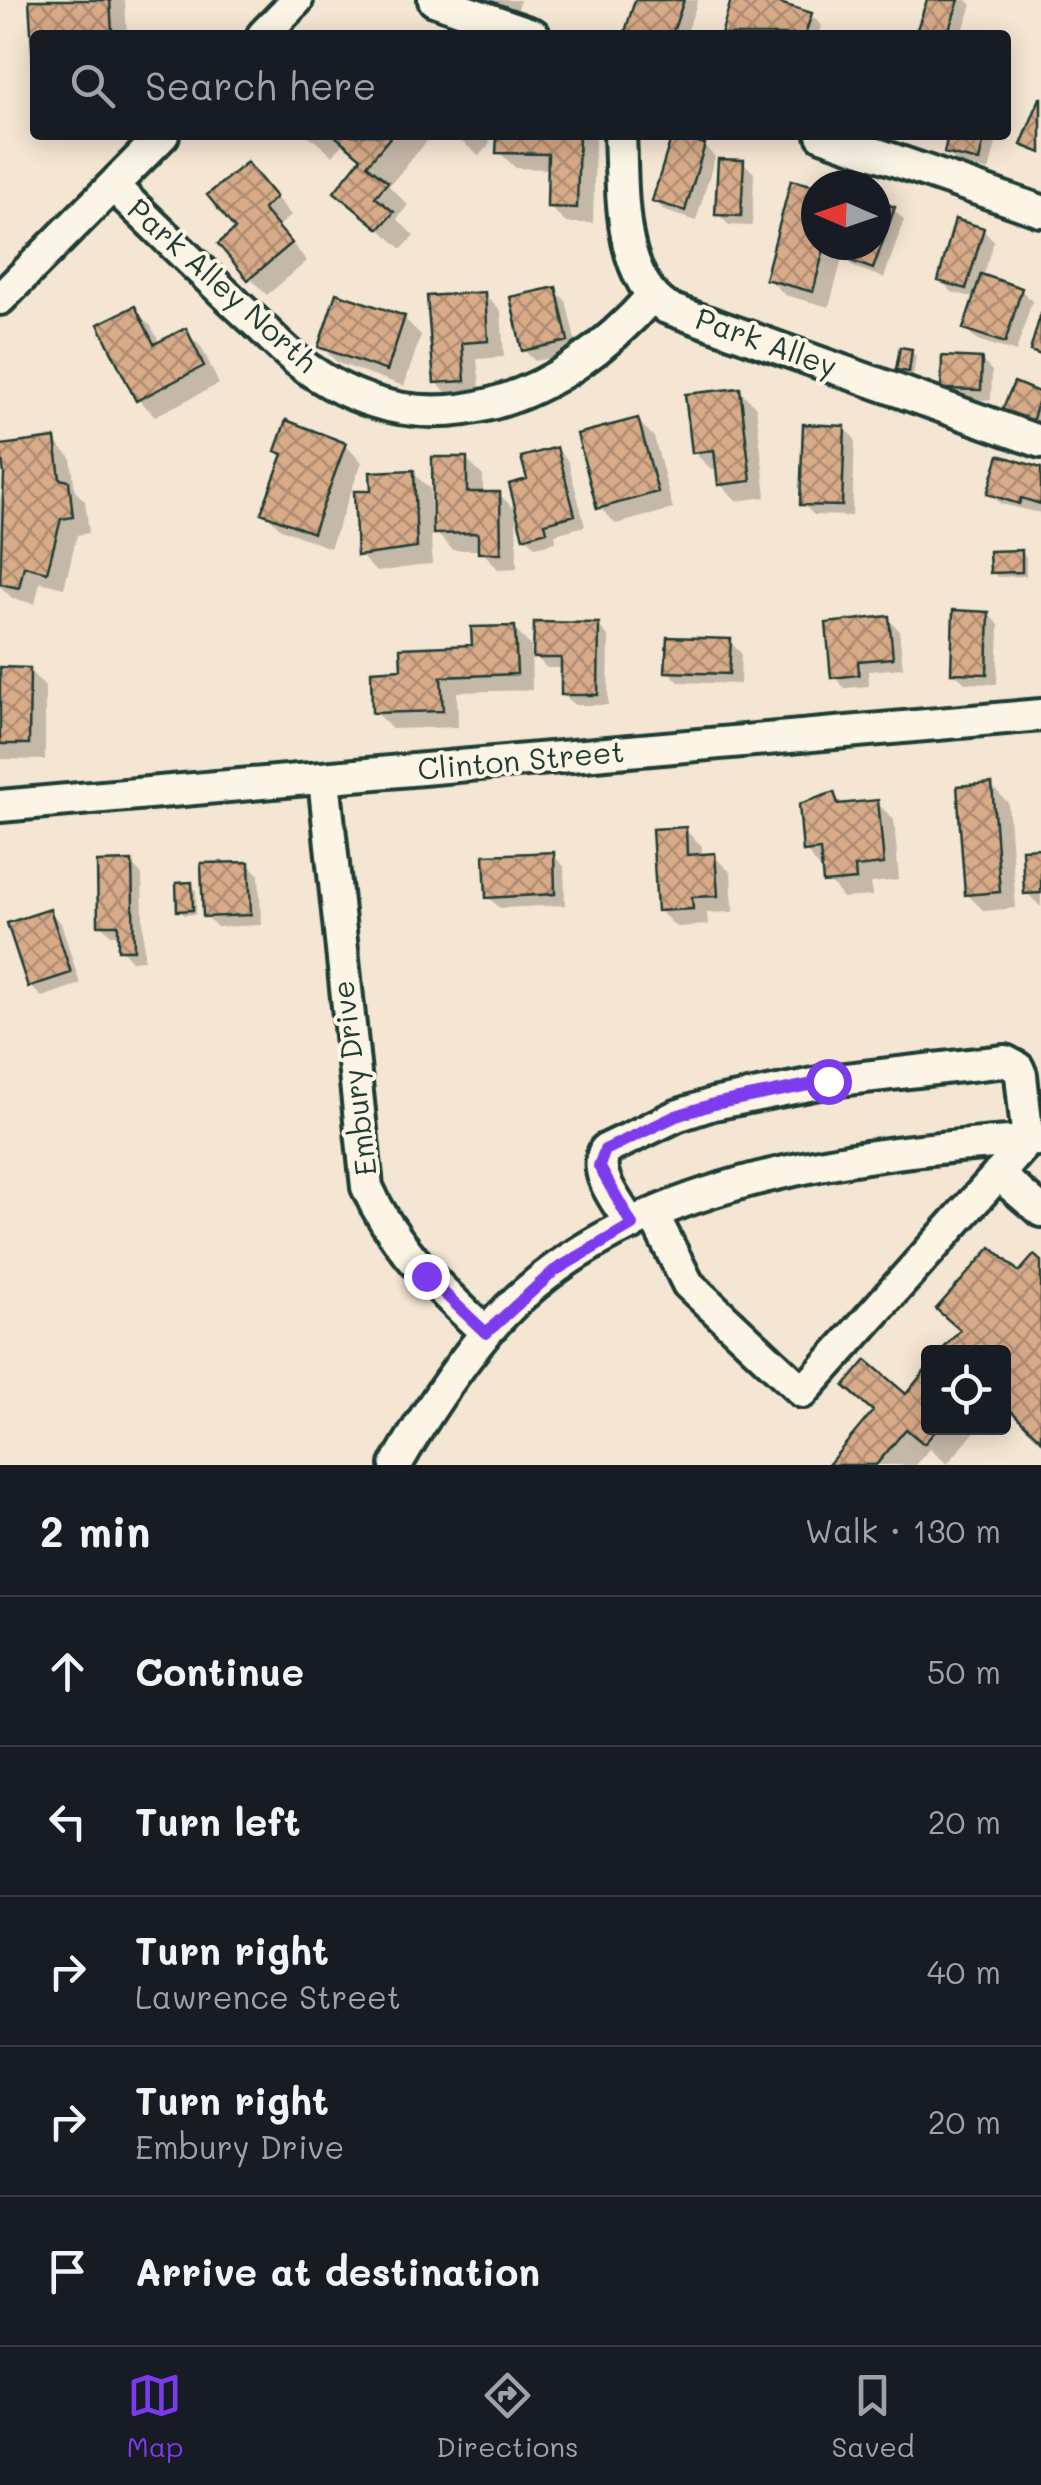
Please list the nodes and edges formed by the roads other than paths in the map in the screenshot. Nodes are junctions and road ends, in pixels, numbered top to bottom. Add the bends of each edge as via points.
1 (297, 0) edge
2 (434, 0) edge
3 (267, 30) edge
4 (520, 30) edge
5 (158, 140) edge
6 (620, 140) edge
7 (836, 140) edge
8 (113, 186) junction
9 (1041, 211) edge
10 (651, 297) junction
11 (0, 300) edge
12 (1041, 442) edge
13 (1041, 715) edge
14 (324, 779) junction
15 (0, 806) edge
16 (1035, 1140) edge
17 (998, 1174) junction
18 (1041, 1211) edge
19 (642, 1220) junction
20 (486, 1333) junction
21 (396, 1465) edge

1 - 3 street
2 - 4 street
5 - 8 street
6 - 10 street via 637,276
7 - 9 street
8 - 10 street, Park Alley North via 307,369 369,402 441,410 508,403 568,373 616,336
8 - 11 street
10 - 12 street, Park Alley
13 - 14 street, Clinton Street
14 - 15 street, Clinton Street
14 - 20 street, Embury Drive via 367,1187 409,1260
16 - 17 street
16 - 19 street via 811,1165 676,1202
16 - 19 street via 1021,1075 1005,1061 828,1081 714,1104 605,1150 599,1166
17 - 18 street
17 - 19 street via 802,1392 688,1284
19 - 20 street via 554,1271
20 - 21 street

